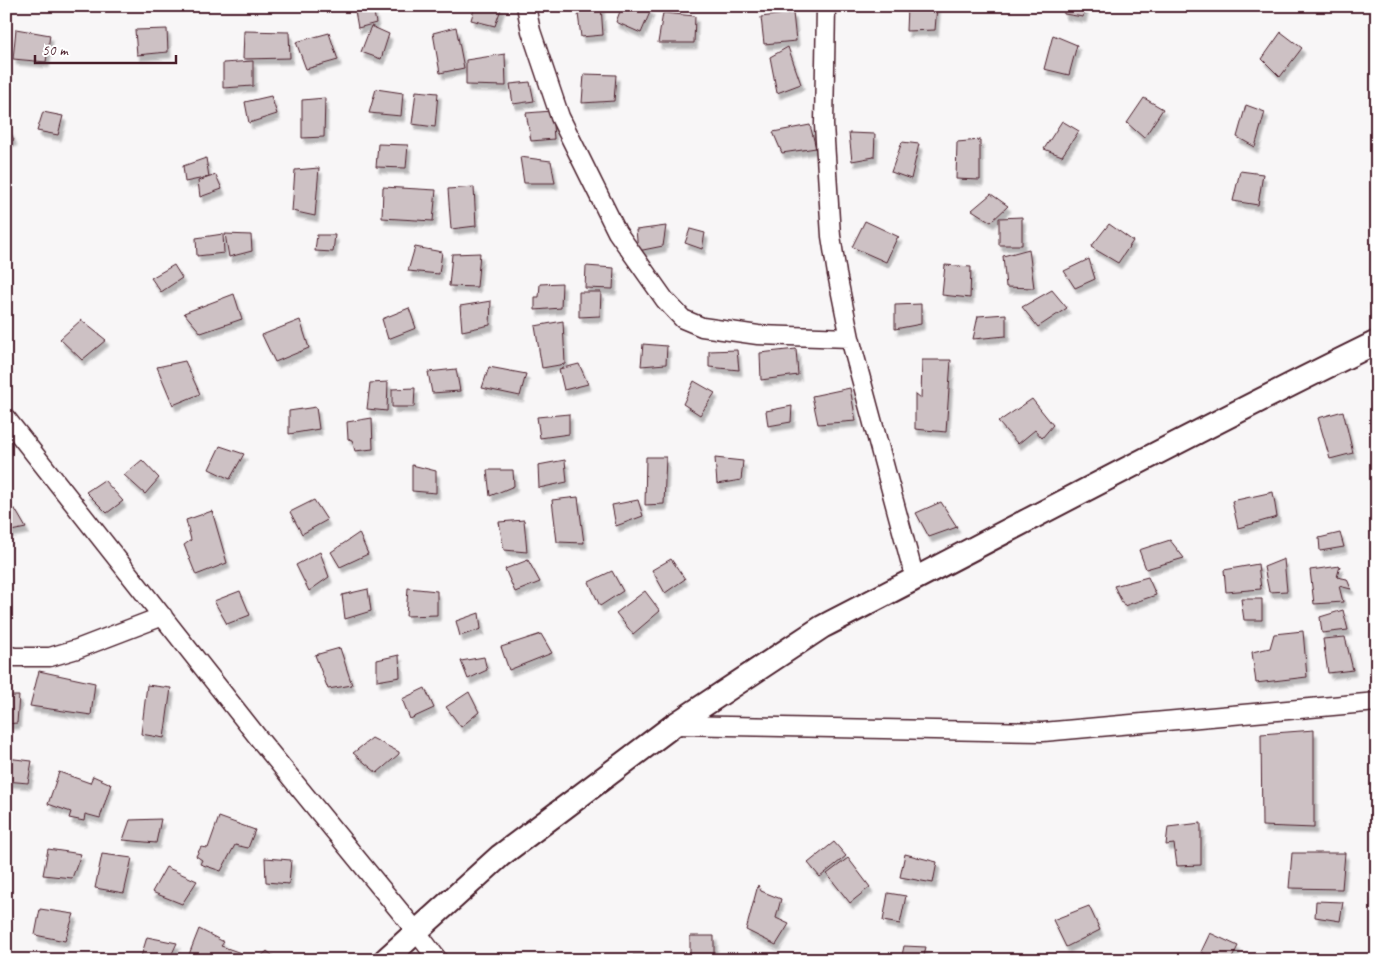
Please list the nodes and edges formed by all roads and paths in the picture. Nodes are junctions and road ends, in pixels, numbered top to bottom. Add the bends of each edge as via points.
1 (526, 6) edge
2 (826, 6) edge
3 (850, 338) junction
4 (1377, 342) edge
5 (6, 418) edge
6 (915, 579) junction
7 (163, 616) junction
8 (6, 655) edge
9 (1377, 702) edge
10 (674, 725) junction
11 (416, 931) junction
12 (385, 960) edge
13 (438, 960) edge

1 - 3 street via 531,31 560,117 617,232 665,300 683,319 702,327 758,335
2 - 3 street via 824,125 831,236
3 - 6 street
4 - 6 street via 1272,393
5 - 7 street
6 - 10 street via 822,627
7 - 8 street via 50,657
7 - 11 street
9 - 10 street via 1043,732
10 - 11 street via 500,856
11 - 12 street
11 - 13 street

